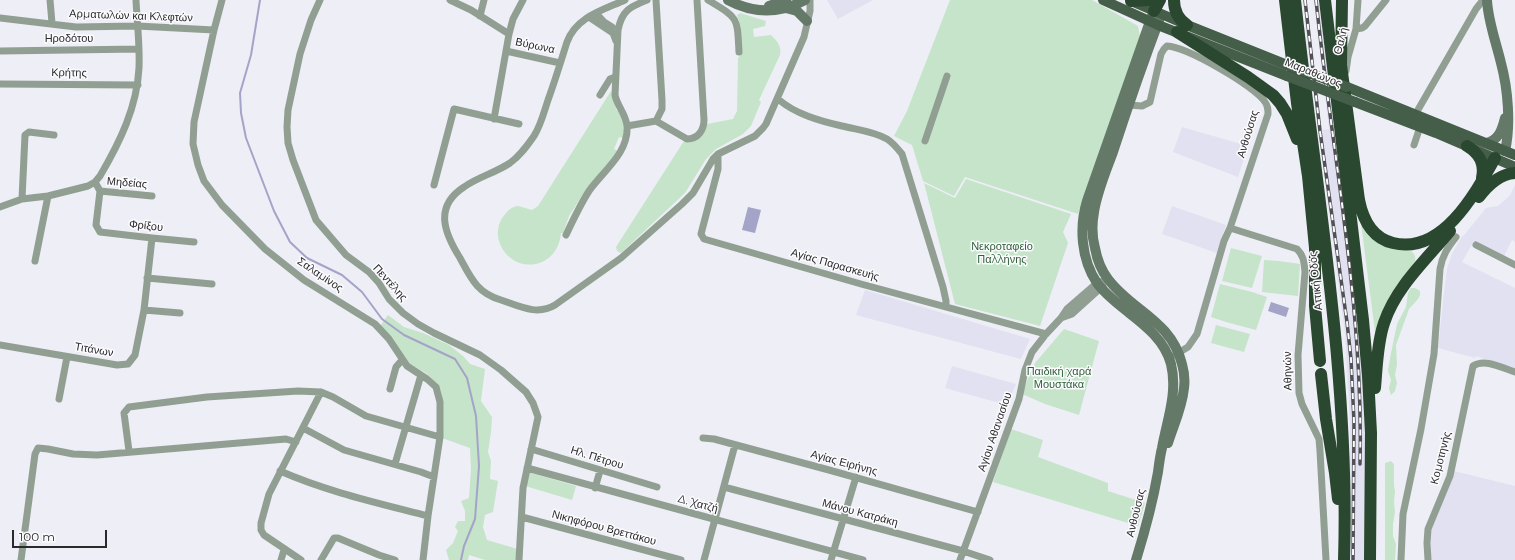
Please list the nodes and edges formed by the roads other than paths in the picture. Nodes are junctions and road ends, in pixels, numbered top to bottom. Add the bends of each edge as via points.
1 (50, 0) edge
2 (136, 0) edge
3 (222, 0) edge
4 (320, 0) edge
5 (450, 0) edge
6 (484, 0) edge
7 (523, 0) edge
8 (625, 0) edge
9 (647, 0) edge
10 (656, 0) edge
11 (697, 0) edge
12 (708, 0) edge
13 (728, 0) edge
14 (806, 0) edge
15 (1103, 0) edge
16 (1130, 0) edge
17 (1160, 0) edge
18 (1174, 0) edge
19 (1285, 0) edge
20 (1295, 0) edge
21 (1324, 0) edge
22 (1342, 0) edge
23 (1358, 0) edge
24 (1386, 0) edge
25 (1483, 0) edge
26 (1487, 0) edge
27 (786, 4) edge
28 (596, 13) junction
29 (1154, 14) edge
30 (480, 16) junction
31 (589, 17) junction
32 (0, 18) edge
33 (807, 21) junction
34 (52, 23) junction
35 (137, 26) junction
36 (1182, 29) junction
37 (214, 30) junction
38 (618, 30) junction
39 (1356, 30) junction
40 (509, 34) junction
41 (617, 42) junction
42 (0, 50) edge
43 (139, 50) junction
44 (506, 51) junction
45 (739, 52) dead end
46 (560, 63) junction
47 (947, 76) dead end
48 (615, 77) junction
49 (0, 84) edge
50 (138, 85) junction
51 (1347, 87) junction
52 (600, 95) dead end
53 (778, 99) junction
54 (1507, 102) junction
55 (1129, 105) junction
56 (1415, 114) junction
57 (494, 119) junction
58 (656, 121) junction
59 (519, 124) dead end
60 (627, 126) junction
61 (1420, 127) junction
62 (54, 134) dead end
63 (925, 142) dead end
64 (1486, 143) junction
65 (1414, 145) dead end
66 (1467, 146) junction
67 (718, 154) junction
68 (1503, 155) edge
69 (1515, 167) edge
70 (1515, 173) edge
71 (95, 182) junction
72 (434, 185) dead end
73 (1482, 188) junction
74 (100, 192) junction
75 (48, 196) junction
76 (152, 196) dead end
77 (22, 199) junction
78 (0, 207) edge
79 (1311, 212) junction
80 (1230, 228) junction
81 (566, 235) dead end
82 (1456, 237) dead end
83 (152, 238) junction
84 (194, 242) dead end
85 (1476, 245) dead end
86 (35, 261) dead end
87 (1515, 265) edge
88 (147, 278) junction
89 (1108, 279) junction
90 (212, 284) dead end
91 (1099, 286) junction
92 (946, 307) junction
93 (144, 310) junction
94 (180, 313) dead end
95 (1046, 334) junction
96 (0, 345) edge
97 (1179, 353) junction
98 (66, 357) junction
99 (1169, 358) junction
100 (402, 360) junction
101 (1320, 361) dead end
102 (1515, 372) edge
103 (1321, 374) dead end
104 (421, 375) junction
105 (390, 389) dead end
106 (321, 392) junction
107 (59, 399) dead end
108 (303, 428) junction
109 (405, 428) junction
110 (1371, 433) junction
111 (440, 437) junction
112 (703, 438) dead end
113 (296, 442) junction
114 (735, 445) junction
115 (531, 450) junction
116 (129, 452) junction
117 (395, 464) junction
118 (527, 468) junction
119 (280, 471) junction
120 (600, 471) junction
121 (1158, 471) junction
122 (434, 477) junction
123 (856, 477) junction
124 (657, 487) dead end
125 (595, 488) junction
126 (724, 488) junction
127 (978, 512) junction
128 (428, 516) junction
129 (522, 517) junction
130 (715, 520) junction
131 (843, 520) junction
132 (284, 550) junction
133 (963, 551) junction
134 (834, 552) junction
135 (21, 560) edge
136 (281, 560) edge
137 (301, 560) edge
138 (321, 560) edge
139 (395, 560) edge
140 (423, 560) edge
141 (519, 560) edge
142 (681, 560) edge
143 (704, 560) edge
144 (831, 560) edge
145 (863, 560) edge
146 (960, 560) edge
147 (990, 560) edge
148 (1136, 560) edge
149 (1326, 560) edge
150 (1340, 560) edge
151 (1344, 560) edge
152 (1370, 560) edge
153 (1401, 560) edge
154 (1428, 560) edge

1 - 34 street
2 - 35 street
3 - 37 street, Σαλαμίνος
4 - 115 street, Πεντέλης via 298,62 287,127 293,160 316,220 346,255 379,283 403,313 423,327 480,355 526,392 538,417
5 - 30 street
6 - 30 street
7 - 40 street via 513,19
8 - 28 street
9 - 38 street via 626,11
10 - 58 street via 662,100 662,109
11 - 58 street via 703,126 696,137 687,139
12 - 45 street via 735,19 738,27
13 - 27 street via 740,6 767,11
14 - 27 street
14 - 33 street
15 - 29 main road, Μαραθώνος
16 - 29 highway
17 - 29 highway
18 - 36 highway
19 - 79 highway
20 - 151 highway, Αττική Οδός via 1340,387 1345,477
21 - 110 highway via 1363,320
22 - 73 highway via 1341,65 1361,212 1372,231 1379,238 1398,245 1424,242 1447,226
23 - 39 street, Θαλή
24 - 39 street via 1365,26
25 - 56 street
26 - 54 street via 1502,65
27 - 33 street via 798,11
28 - 31 street
28 - 38 street
29 - 36 main road, Μαραθώνος
29 - 55 street, Ανθούσας
29 - 91 street, Ανθούσας via 1083,214 1085,252
30 - 40 street
31 - 41 street via 613,33
31 - 46 street via 572,32
32 - 34 street, Αρματωλών και Κλεφτών
33 - 53 street via 803,41
34 - 35 street, Αρματωλών και Κλεφτών via 76,27
35 - 37 street, Αρματωλών και Κλεφτών
35 - 43 street
36 - 51 main road, Μαραθώνος, bridge
36 - 61 main road, Μαραθώνος, bridge via 1287,76
36 - 79 highway via 1273,95 1280,103 1294,130 1300,150
37 - 100 street, Σαλαμίνος via 194,122 193,144 204,181 222,205 265,248 304,280 376,324
38 - 41 street
39 - 51 street, Θαλή via 1348,57
40 - 44 street
41 - 48 street
42 - 43 street, Ηροδότου
43 - 50 street
44 - 46 street, Βύρωνα
44 - 57 street
46 - 67 street via 542,120 527,146 510,162 464,186 450,202 446,211 445,227 448,239 473,281 483,292 533,311 546,310 555,305 621,258 682,204 693,193
47 - 63 street
48 - 52 street via 610,79
48 - 60 street via 616,98 625,115
49 - 50 street, Κρήτης
50 - 71 street via 126,128
51 - 56 main road, Μαραθώνος
53 - 67 street via 759,133
53 - 92 street via 800,113 867,131 888,140 902,154 943,287
54 - 64 street via 1500,134
54 - 68 street via 1508,128
55 - 80 street, Ανθούσας via 1142,106 1150,102 1161,54 1167,46 1185,51 1219,68 1250,88 1265,102 1268,114
55 - 89 street, Ανθούσας via 1094,213 1095,249
56 - 64 main road, Μαραθώνος
57 - 59 street
57 - 72 street via 454,109
58 - 60 street
60 - 81 street via 622,149 589,192
61 - 65 street
61 - 66 main road, Μαραθώνος
62 - 77 street via 29,132 25,135
64 - 68 main road, Μαραθώνος
66 - 68 main road, Μαραθώνος
66 - 73 highway via 1476,152 1483,165
67 - 92 street, Αγίας Παρασκευής via 718,169 701,234 704,239
68 - 69 main road, Μαραθώνος
68 - 73 highway
70 - 73 highway via 1500,177
71 - 74 street
71 - 75 street
73 - 110 highway via 1415,270 1390,308 1379,344
74 - 76 street, Μηδείας
74 - 83 street, Φρίξου via 97,229 104,233
75 - 77 street
75 - 86 street
77 - 78 street
79 - 101 highway via 1316,257 1315,306
80 - 97 street, Ανθούσας via 1197,334 1188,347
80 - 149 street, Αθηνών via 1297,249 1304,260 1298,355 1299,393 1319,440
82 - 153 street via 1442,259 1438,280 1434,354 1403,514
83 - 84 street, Φρίξου
83 - 88 street, Τιτάνων
85 - 87 street
88 - 90 street
88 - 93 street, Τιτάνων
89 - 91 street, Αγίου Αθανασίου
89 - 97 street, Ανθούσας via 1154,320
91 - 95 street, Αγίου Αθανασίου via 1067,309
91 - 99 street, Ανθούσας via 1153,333
92 - 95 street, Αγίας Παρασκευής
93 - 94 street
93 - 98 street, Τιτάνων via 135,355 128,364 120,366
95 - 127 street, Αγίου Αθανασίου via 1033,350 1027,363 1019,399
96 - 98 street, Τιτάνων
97 - 99 street, Ανθούσας
97 - 121 street, Ανθούσας via 1185,386 1182,404
98 - 107 street
99 - 121 street, Ανθούσας via 1174,392
100 - 104 street, Σαλαμίνος
100 - 105 street via 396,367
102 - 154 street, Κομοτηνής via 1487,363 1473,366 1447,486 1428,529
103 - 150 highway via 1338,497
104 - 109 street
104 - 111 street, Σαλαμίνος via 432,383 438,393
106 - 108 street
106 - 109 street via 366,416
106 - 116 street via 298,391 207,397 129,407 124,413
108 - 113 street
108 - 117 street via 344,450
109 - 111 street
109 - 117 street
110 - 152 highway
111 - 122 street, Σαλαμίνος
112 - 114 street, Αγίας Ειρήνης
113 - 116 street via 286,439
113 - 119 street
114 - 123 street, Αγίας Ειρήνης
114 - 126 street
115 - 118 street, Πεντέλης
115 - 120 street, Ηλ. Πέτρου
116 - 135 street via 85,455 38,448 35,454
117 - 122 street
118 - 125 street, Δ. Χατζή
118 - 129 street, Πεντέλης
119 - 128 street via 317,486
119 - 132 street via 266,502 261,530
120 - 124 street, Ηλ. Πέτρου
120 - 125 street
121 - 148 street, Ανθούσας
122 - 128 street, Σαλαμίνος
123 - 127 street, Αγίας Ειρήνης
123 - 131 street
125 - 130 street, Δ. Χατζή
126 - 130 street
126 - 131 street, Μάνου Κατράκη
127 - 133 street, Αγίου Αθανασίου
128 - 140 street, Σαλαμίνος
129 - 141 street, Πεντέλης
129 - 142 street, Νικηφόρου Βρεττάκου
130 - 134 street, Δ. Χατζή
130 - 143 street
131 - 133 street, Μάνου Κατράκη
131 - 134 street
132 - 136 street
132 - 137 street
133 - 146 street, Αγίου Αθανασίου
133 - 147 street, Μάνου Κατράκη
134 - 144 street
134 - 145 street, Δ. Χατζή
138 - 139 street via 334,538 338,538

